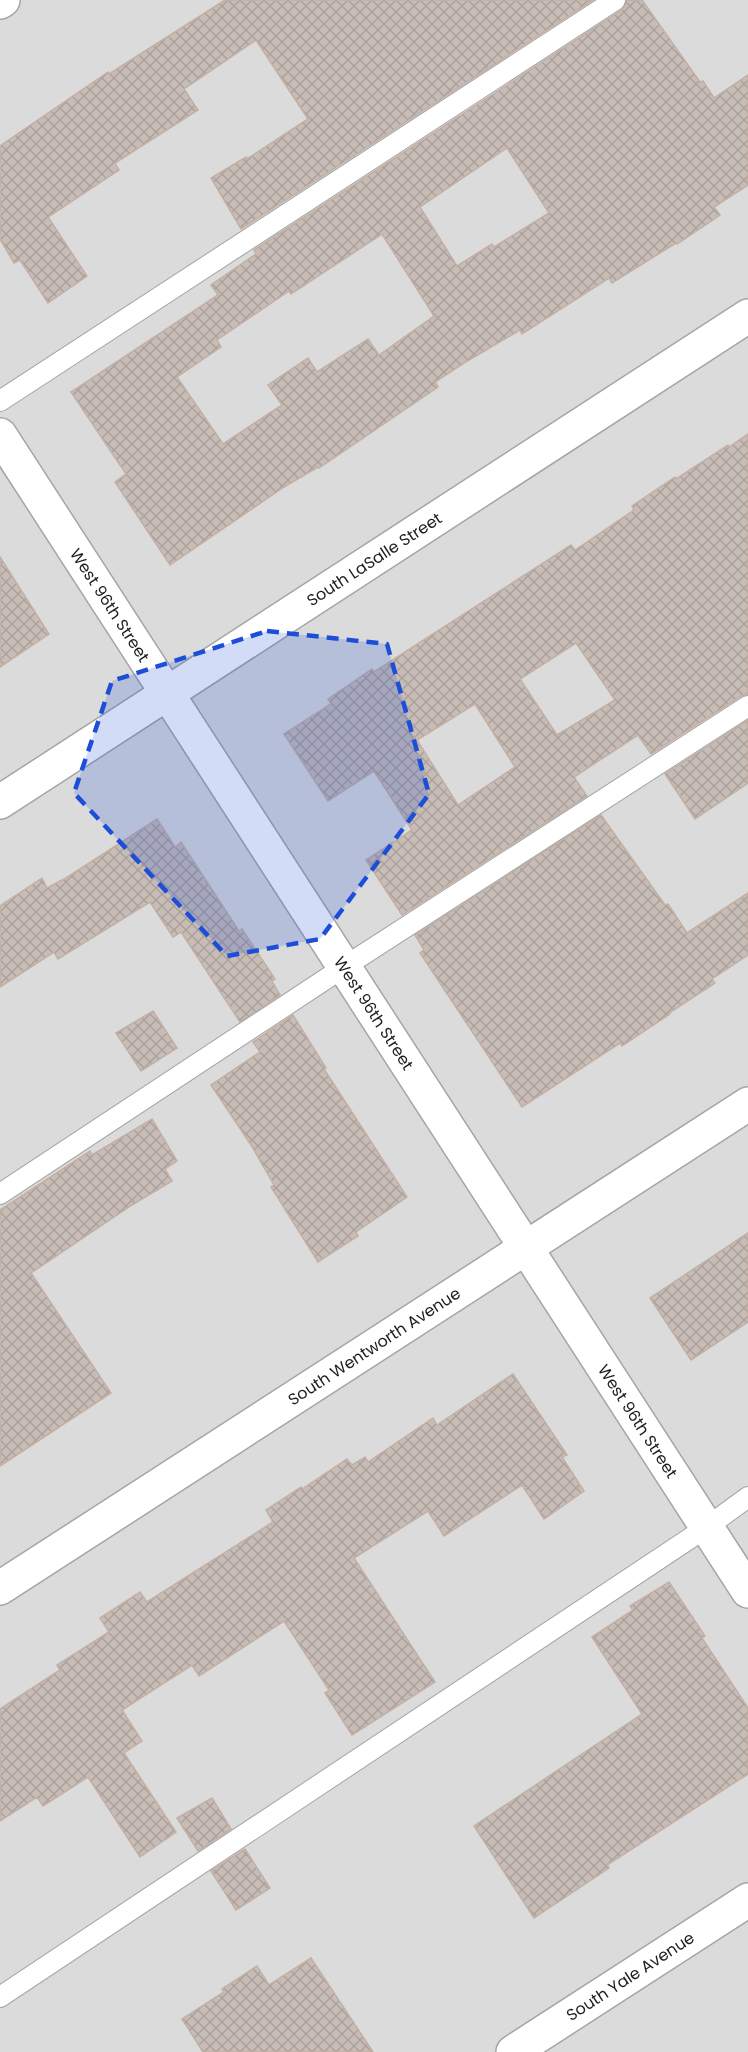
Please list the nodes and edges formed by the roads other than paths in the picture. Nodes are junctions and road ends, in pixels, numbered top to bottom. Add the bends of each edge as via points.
1 (615, 0) edge
2 (748, 316) edge
3 (0, 401) edge
4 (0, 435) edge
5 (167, 694) junction
6 (748, 706) edge
7 (0, 802) edge
8 (344, 967) junction
9 (748, 1104) edge
10 (0, 1194) edge
11 (526, 1247) junction
12 (748, 1497) edge
13 (707, 1527) junction
14 (0, 1588) edge
15 (748, 1591) edge
16 (748, 1900) edge
17 (0, 1997) edge
18 (513, 2052) edge

1 - 3 lane
2 - 5 street, South LaSalle Street
4 - 5 street, West 96th Street
5 - 7 street, South LaSalle Street
5 - 8 street, West 96th Street
6 - 8 lane
8 - 10 lane
8 - 11 street, West 96th Street
9 - 11 street, South Wentworth Avenue
11 - 13 street, West 96th Street
11 - 14 street, South Wentworth Avenue
12 - 13 lane
13 - 15 street, West 96th Street
13 - 17 lane
16 - 18 street, South Yale Avenue

